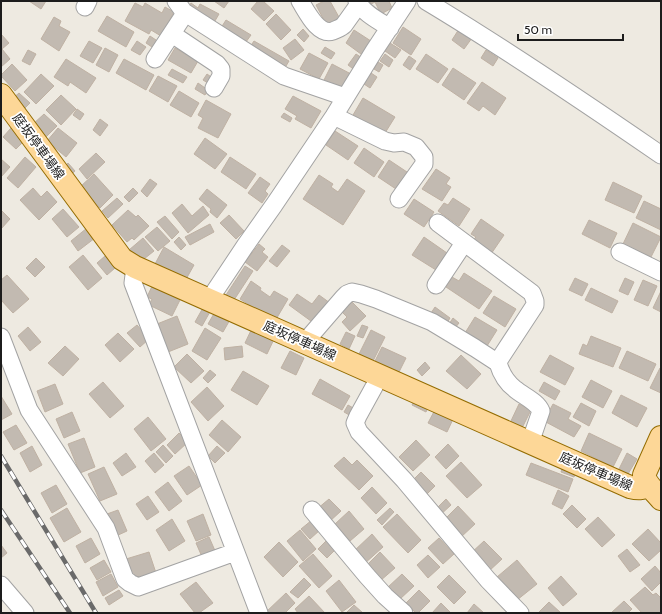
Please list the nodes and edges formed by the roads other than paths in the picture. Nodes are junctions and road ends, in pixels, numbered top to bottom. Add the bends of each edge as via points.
1 (300, 1) edge
2 (408, 1) edge
3 (426, 1) edge
4 (358, 2) edge
5 (180, 7) edge
6 (390, 28) junction
7 (172, 34) junction
8 (155, 60) dead end
9 (214, 88) dead end
10 (1, 94) edge
11 (345, 97) junction
12 (334, 116) junction
13 (661, 154) edge
14 (399, 199) dead end
15 (438, 223) dead end
16 (464, 243) junction
17 (620, 252) dead end
18 (135, 267) junction
19 (661, 272) edge
20 (436, 285) dead end
21 (209, 300) junction
22 (1, 337) edge
23 (306, 343) junction
24 (498, 363) junction
25 (380, 376) junction
26 (661, 437) edge
27 (530, 443) junction
28 (655, 492) edge
29 (312, 510) dead end
30 (235, 552) junction
31 (1, 585) edge
32 (25, 613) edge
33 (259, 613) edge
34 (404, 613) edge
35 (520, 613) edge

1 - 4 street via 317,26 329,32 343,26
2 - 6 street
3 - 13 street
4 - 6 street via 368,13
5 - 7 street via 182,18
5 - 11 street via 284,76
6 - 11 street
7 - 8 street
7 - 9 street via 221,69 221,76
10 - 18 main road, 庭坂停車場線 via 122,259
11 - 12 street
12 - 14 street via 385,141 394,144 404,142 416,148 424,157 424,164
12 - 21 street
15 - 16 street
16 - 20 street
16 - 24 street via 532,293 535,301 535,305
17 - 19 street
18 - 21 main road, 庭坂停車場線
18 - 30 street via 133,283
21 - 23 main road, 庭坂停車場線
22 - 30 street via 29,410 106,528 125,578 130,583 138,587
23 - 24 street via 343,298 352,292 432,322
23 - 25 main road, 庭坂停車場線
24 - 27 street via 503,375 514,389 539,406 541,411
25 - 27 main road, 庭坂停車場線
25 - 35 street via 355,423 359,432 404,480 479,570
26 - 28 main road via 645,472 645,479
27 - 28 main road, 庭坂停車場線 via 630,487
29 - 34 street via 367,576
30 - 33 street
31 - 32 street

